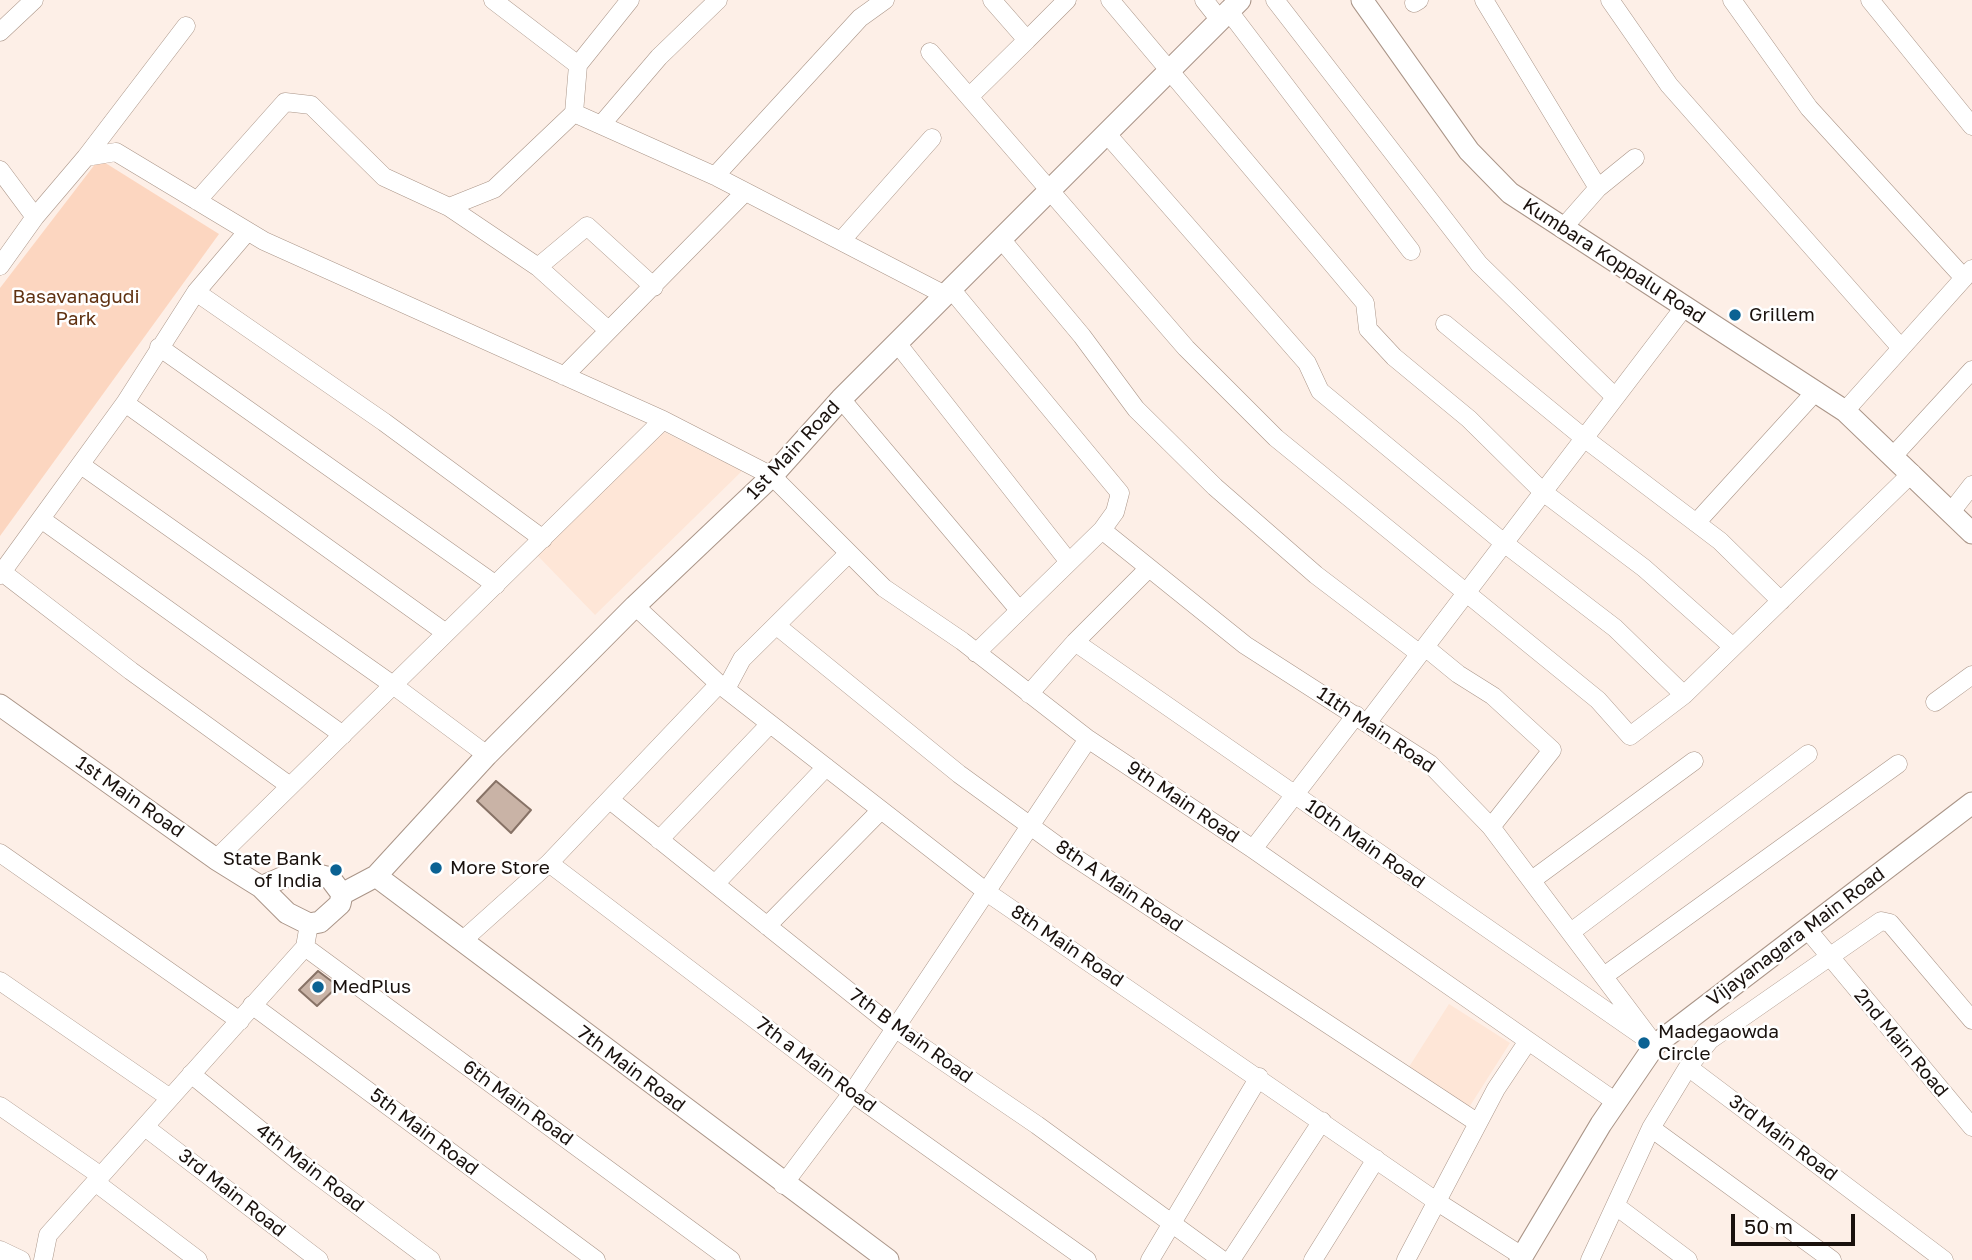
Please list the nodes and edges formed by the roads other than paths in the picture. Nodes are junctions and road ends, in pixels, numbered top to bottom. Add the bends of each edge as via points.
1 (34, 0) edge
2 (493, 0) edge
3 (630, 0) edge
4 (718, 0) edge
5 (885, 0) edge
6 (992, 0) edge
7 (1067, 0) edge
8 (1110, 0) edge
9 (1204, 0) edge
10 (1275, 0) edge
11 (1362, 0) edge
12 (1484, 0) edge
13 (1610, 0) edge
14 (1732, 0) edge
15 (1870, 0) edge
16 (1229, 10) edge
17 (186, 26) dead end
18 (0, 32) edge
19 (1027, 40) junction
20 (930, 52) dead end
21 (578, 65) junction
22 (1169, 70) junction
23 (969, 97) junction
24 (574, 113) junction
25 (601, 125) junction
26 (1972, 126) edge
27 (1106, 133) junction
28 (932, 138) dead end
29 (86, 157) junction
30 (1635, 158) dead end
31 (0, 170) edge
32 (715, 176) junction
33 (1598, 188) junction
34 (1049, 189) junction
35 (746, 192) junction
36 (197, 201) junction
37 (449, 207) junction
38 (35, 217) junction
39 (1562, 229) junction
40 (247, 232) junction
41 (1001, 239) junction
42 (841, 241) junction
43 (1411, 251) dead end
44 (0, 266) edge
45 (538, 267) junction
46 (1968, 274) edge
47 (654, 287) junction
48 (196, 292) junction
49 (948, 292) junction
50 (1685, 306) junction
51 (1445, 324) dead end
52 (608, 330) junction
53 (897, 343) junction
54 (159, 347) junction
55 (1901, 348) junction
56 (1972, 370) edge
57 (564, 376) junction
58 (1816, 391) junction
59 (1615, 397) junction
60 (841, 399) junction
61 (125, 403) junction
62 (1845, 411) junction
63 (663, 420) junction
64 (1584, 438) junction
65 (1894, 455) junction
66 (81, 465) junction
67 (1912, 473) junction
68 (772, 476) junction
69 (1972, 485) edge
70 (1543, 492) junction
71 (1951, 512) junction
72 (41, 519) junction
73 (1696, 523) junction
74 (1102, 530) junction
75 (1972, 533) edge
76 (542, 539) junction
77 (1504, 543) junction
78 (849, 553) junction
79 (1069, 562) junction
80 (1149, 568) junction
81 (1, 573) edge
82 (496, 585) junction
83 (1466, 593) junction
84 (1781, 601) junction
85 (635, 606) junction
86 (1020, 610) junction
87 (777, 626) junction
88 (446, 633) junction
89 (1075, 642) junction
90 (1734, 647) junction
91 (1422, 650) junction
92 (976, 653) junction
93 (1972, 675) edge
94 (393, 685) junction
95 (722, 687) junction
96 (1029, 694) junction
97 (1684, 695) junction
98 (1935, 702) dead end
99 (0, 705) edge
100 (1362, 719) junction
101 (770, 723) junction
102 (343, 735) junction
103 (1088, 739) junction
104 (1808, 754) dead end
105 (486, 755) junction
106 (1694, 761) dead end
107 (1898, 764) dead end
108 (826, 767) junction
109 (290, 786) junction
110 (1294, 795) junction
111 (610, 800) junction
112 (1972, 803) edge
113 (881, 810) junction
114 (1032, 827) junction
115 (1491, 827) junction
116 (659, 840) junction
117 (1253, 849) junction
118 (0, 853) edge
119 (216, 859) junction
120 (549, 863) junction
121 (376, 876) junction
122 (1532, 880) junction
123 (715, 884) junction
124 (261, 887) junction
125 (988, 893) junction
126 (342, 894) junction
127 (309, 924) junction
128 (767, 926) junction
129 (1807, 929) junction
130 (1571, 932) junction
131 (462, 941) junction
132 (305, 947) junction
133 (1829, 959) junction
134 (1604, 976) junction
135 (0, 981) edge
136 (252, 1005) junction
137 (1972, 1020) edge
138 (240, 1021) junction
139 (896, 1029) junction
140 (1528, 1041) junction
141 (1656, 1045) junction
142 (1688, 1066) junction
143 (191, 1074) junction
144 (1259, 1077) junction
145 (852, 1093) junction
146 (170, 1098) junction
147 (1616, 1102) junction
148 (0, 1106) edge
149 (1322, 1121) junction
150 (1478, 1123) junction
151 (145, 1127) junction
152 (1972, 1127) edge
153 (1651, 1129) junction
154 (1376, 1159) junction
155 (98, 1179) junction
156 (783, 1185) junction
157 (1436, 1201) junction
158 (1616, 1206) junction
159 (1171, 1225) junction
160 (0, 1250) edge
161 (1521, 1258) edge
162 (21, 1260) edge
163 (43, 1260) edge
164 (198, 1260) edge
165 (319, 1260) edge
166 (431, 1260) edge
167 (596, 1260) edge
168 (731, 1260) edge
169 (888, 1260) edge
170 (1087, 1260) edge
171 (1150, 1260) edge
172 (1222, 1260) edge
173 (1231, 1260) edge
174 (1313, 1260) edge
175 (1406, 1260) edge
176 (1590, 1260) edge
177 (1688, 1260) edge
178 (1832, 1260) edge
179 (1944, 1260) edge

1 - 18 street
2 - 21 street
3 - 21 street
4 - 25 street via 659,57
5 - 32 street via 860,18
6 - 19 street
7 - 19 street
8 - 22 street
9 - 16 street
10 - 59 street via 1479,264
11 - 39 street, Kumbara Koppalu Road via 1469,151 1510,193
12 - 33 street
13 - 55 street via 1669,85
14 - 46 street via 1809,108
15 - 26 street
16 - 22 street, 1st Main Road
16 - 43 street
17 - 29 street
19 - 23 street
20 - 23 street
21 - 24 street
22 - 27 street, 1st Main Road
22 - 70 street via 1365,303 1368,329
23 - 34 street
24 - 25 street
24 - 37 street via 494,189
25 - 32 street
27 - 34 street, 1st Main Road
27 - 77 street via 1307,363 1320,391
28 - 42 street
29 - 36 street, 9th Main Road via 116,152
29 - 38 street
30 - 33 street
31 - 38 street
32 - 35 street
33 - 39 street
34 - 41 street, 1st Main Road
34 - 83 street via 1186,348 1276,438
35 - 42 street
35 - 47 street
36 - 37 street via 285,102 311,106 384,177
36 - 40 street, 9th Main Road
37 - 45 street
38 - 44 street
39 - 50 street, Kumbara Koppalu Road
40 - 48 street
40 - 57 street, 9th Main Road
41 - 49 street, 1st Main Road
41 - 91 street via 1136,409 1185,458 1316,575
42 - 49 street
45 - 47 street via 587,226
45 - 52 street
46 - 55 street
47 - 52 street
48 - 54 street
48 - 76 street
49 - 53 street, 1st Main Road
49 - 74 street via 1120,494 1115,512
50 - 58 street, Kumbara Koppalu Road
50 - 59 street
51 - 64 street
52 - 57 street
53 - 60 street, 1st Main Road
53 - 79 street
54 - 61 street
54 - 82 street
55 - 62 street
56 - 65 street
57 - 63 street, 9th Main Road
58 - 62 street, Kumbara Koppalu Road
58 - 73 street
59 - 64 street
60 - 68 street, 1st Main Road
60 - 86 street
61 - 66 street
61 - 88 street
62 - 65 street, Kumbara Koppalu Road
63 - 68 street, 9th Main Road
63 - 76 street
64 - 70 street
64 - 73 street
65 - 67 street, Kumbara Koppalu Road
66 - 72 street
66 - 94 street
67 - 71 street, Kumbara Koppalu Road
67 - 84 street
68 - 78 street, 9th Main Road
68 - 85 street, 1st Main Road
69 - 71 street
70 - 77 street
70 - 90 street via 1644,568
71 - 75 street, Kumbara Koppalu Road
72 - 81 street
72 - 102 street
73 - 84 street
74 - 79 street
74 - 80 street, 11th Main Road
76 - 82 street
77 - 83 street
77 - 97 street via 1615,628
78 - 87 street
78 - 92 street, 9th Main Road via 884,588
79 - 86 street
80 - 89 street
80 - 100 street, 11th Main Road via 1245,645
81 - 109 street
82 - 88 street
83 - 91 street
83 - 97 street via 1598,700 1630,736
84 - 90 street
85 - 95 street, 8th Main Road
85 - 105 street, 1st Main Road
86 - 92 street
87 - 95 street
87 - 114 street, 8th A Main Road via 959,774
88 - 94 street
89 - 96 street
89 - 110 street, 10th Main Road
90 - 97 street
91 - 100 street
91 - 115 street via 1493,696 1552,750
92 - 96 street, 9th Main Road
93 - 98 street
94 - 102 street
94 - 105 street
95 - 101 street, 8th Main Road
95 - 111 street
96 - 103 street, 9th Main Road
99 - 119 street, 1st Main Road
100 - 110 street
100 - 115 street, 11th Main Road via 1430,764
101 - 108 street, 8th Main Road
101 - 116 street
102 - 109 street
103 - 114 street
103 - 117 street, 9th Main Road
104 - 130 street
105 - 121 street, 1st Main Road
106 - 122 street
107 - 134 street
108 - 113 street, 8th Main Road
108 - 123 street
109 - 119 street
110 - 117 street
110 - 141 street, 10th Main Road
111 - 116 street, 7th B Main Road
111 - 120 street
112 - 129 street, Vijayanagara Main Road
113 - 125 street, 8th Main Road
113 - 128 street
114 - 125 street
114 - 150 street, 8th A Main Road
115 - 122 street, 11th Main Road
116 - 123 street, 7th B Main Road
117 - 140 street, 9th Main Road
118 - 138 street
119 - 124 street, 1st Main Road
120 - 131 street
120 - 145 street, 7th a Main Road
121 - 126 street, 1st Main Road
121 - 131 street, 7th Main Road
122 - 130 street, 11th Main Road
123 - 128 street, 7th B Main Road
124 - 126 street via 284,877 314,874 330,878
124 - 127 street, 1st Main Road via 287,913
125 - 139 street
125 - 144 street, 8th Main Road
126 - 127 street via 331,916
127 - 132 street
128 - 139 street, 7th B Main Road
129 - 133 street, 2nd Main Road
129 - 141 street, Vijayanagara Main Road
130 - 134 street, 11th Main Road
131 - 156 street, 7th Main Road
132 - 136 street
132 - 168 street, 6th Main Road
133 - 137 street via 1881,921 1890,923
133 - 142 street via 1710,1040
133 - 152 street, 2nd Main Road
134 - 141 street, 11th Main Road
135 - 146 street
136 - 138 street
136 - 167 street, 5th Main Road
138 - 143 street
139 - 145 street
139 - 159 street, 7th B Main Road via 1037,1125
140 - 147 street, 9th Main Road
140 - 150 street
141 - 147 street, Vijayanagara Main Road
142 - 153 street
142 - 179 street, 3rd Main Road
143 - 146 street
143 - 166 street, 4th Main Road
144 - 149 street, 8th Main Road
144 - 159 street
145 - 156 street
145 - 170 street, 7th a Main Road
146 - 151 street
147 - 161 street, Vijayanagara Main Road
148 - 155 street
149 - 154 street, 8th Main Road
149 - 173 street
150 - 157 street
151 - 155 street
151 - 165 street, 3rd Main Road
153 - 158 street
153 - 178 street
154 - 157 street, 8th Main Road
154 - 174 street
155 - 163 street via 48,1235
155 - 164 street
156 - 169 street, 7th Main Road
157 - 161 street, 8th Main Road
157 - 175 street
158 - 176 street
158 - 177 street
159 - 171 street
159 - 172 street, 7th B Main Road
160 - 162 street

